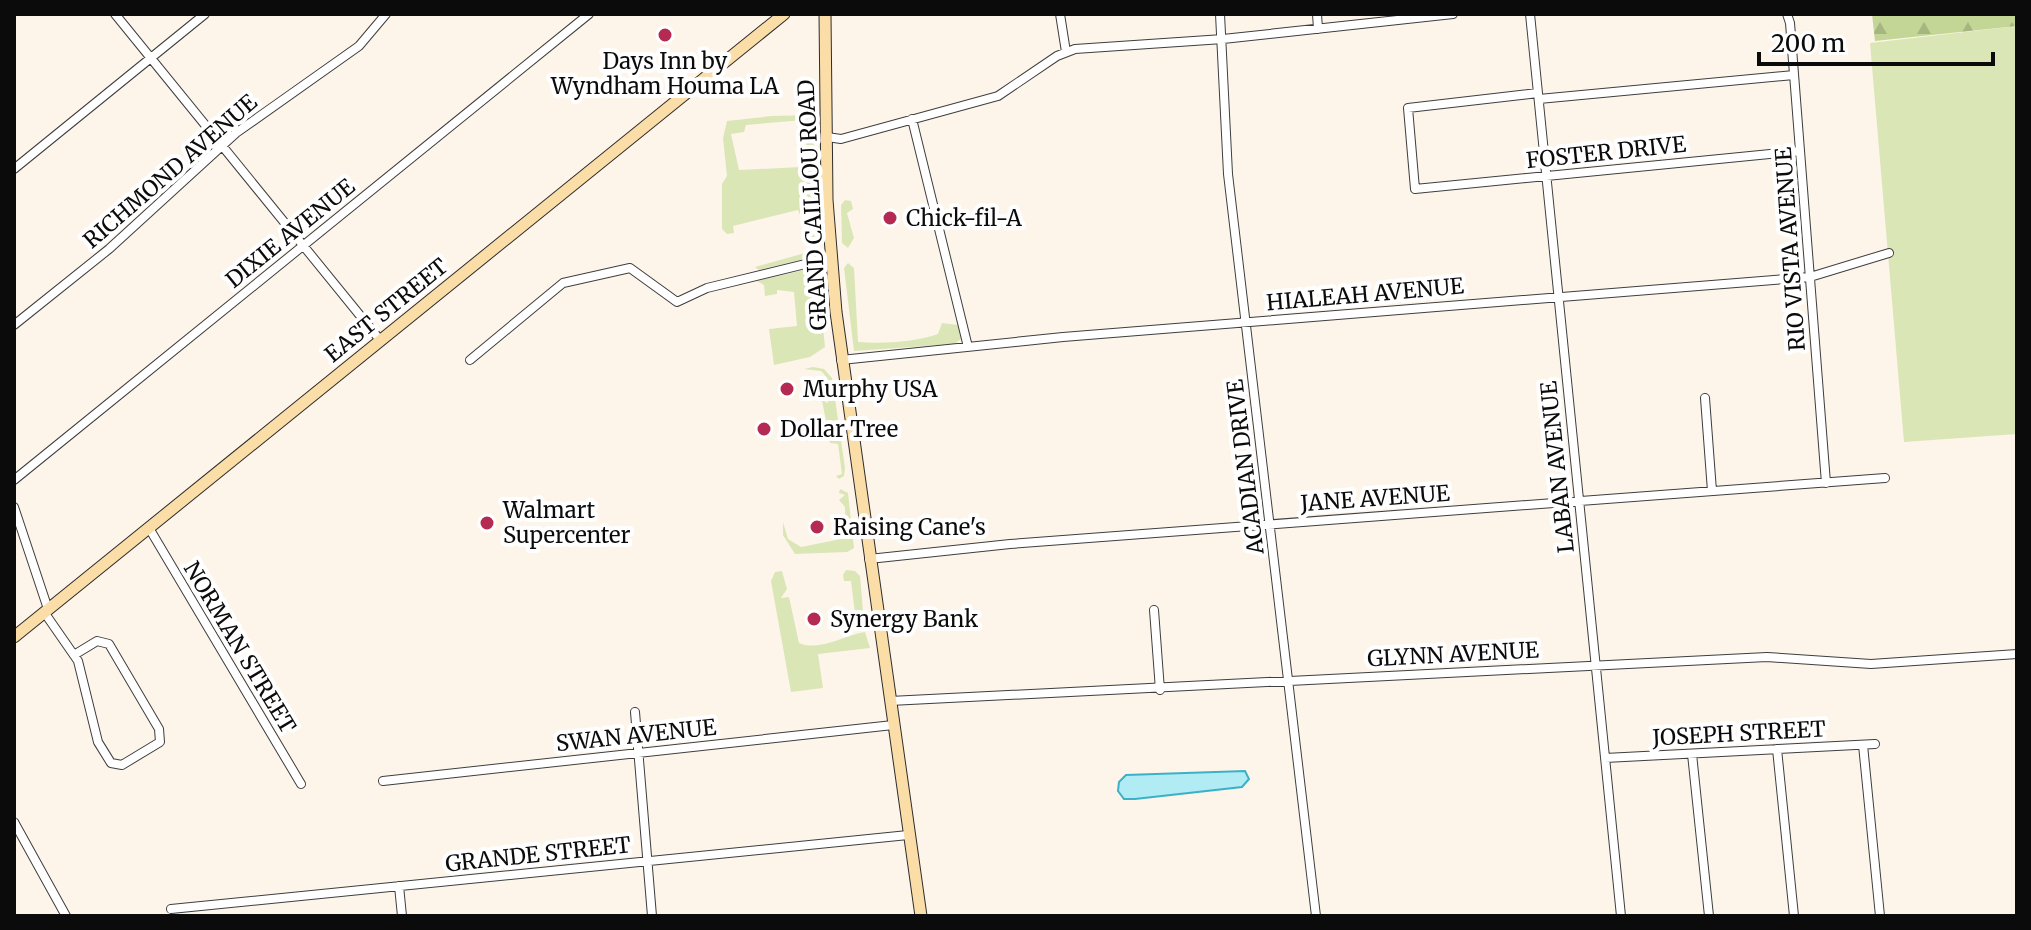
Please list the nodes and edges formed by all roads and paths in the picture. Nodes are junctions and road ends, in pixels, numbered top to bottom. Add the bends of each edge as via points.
1 (115, 14) edge
2 (205, 14) edge
3 (386, 14) edge
4 (589, 14) edge
5 (784, 14) edge
6 (825, 14) edge
7 (1060, 14) edge
8 (1220, 14) edge
9 (1317, 14) edge
10 (1453, 14) edge
11 (1530, 14) edge
12 (1787, 14) edge
13 (1318, 29) junction
14 (1223, 39) junction
15 (1066, 52) junction
16 (151, 58) junction
17 (1794, 75) junction
18 (1538, 96) junction
19 (912, 119) junction
20 (827, 137) junction
21 (222, 145) junction
22 (1800, 151) junction
23 (14, 169) edge
24 (1546, 177) junction
25 (303, 246) junction
26 (1889, 253) dead end
27 (830, 258) junction
28 (1810, 277) junction
29 (1558, 297) junction
30 (1245, 322) junction
31 (14, 325) edge
32 (380, 340) junction
33 (968, 347) junction
34 (470, 360) dead end
35 (841, 360) junction
36 (1705, 398) dead end
37 (1885, 478) dead end
38 (14, 480) edge
39 (1826, 483) junction
40 (1712, 491) junction
41 (1579, 501) junction
42 (14, 507) edge
43 (1270, 524) junction
44 (149, 528) junction
45 (869, 559) junction
46 (1154, 610) dead end
47 (46, 611) junction
48 (14, 637) edge
49 (2017, 654) edge
50 (74, 655) junction
51 (1595, 665) junction
52 (1288, 681) junction
53 (1160, 690) junction
54 (890, 701) junction
55 (635, 712) dead end
56 (893, 725) junction
57 (1875, 744) dead end
58 (1863, 745) junction
59 (1777, 749) junction
60 (636, 752) junction
61 (1692, 754) junction
62 (1605, 758) junction
63 (383, 781) dead end
64 (301, 784) dead end
65 (14, 822) edge
66 (908, 835) junction
67 (648, 861) junction
68 (399, 886) junction
69 (171, 909) dead end
70 (66, 916) edge
71 (402, 916) edge
72 (652, 916) edge
73 (921, 916) edge
74 (1316, 916) edge
75 (1621, 916) edge
76 (1709, 916) edge
77 (1794, 916) edge
78 (1880, 916) edge

1 - 16 street
2 - 16 street
3 - 21 street, RICHMOND AVENUE via 344,58
4 - 25 street, DIXIE AVENUE
5 - 32 street, EAST STREET
6 - 20 street, GRAND CAILLOU ROAD
7 - 15 street
8 - 14 street, ACADIAN DRIVE
9 - 13 street
10 - 13 street
11 - 18 street, LABAN AVENUE
12 - 17 street, RIO VISTA AVENUE
13 - 14 street
14 - 15 street
14 - 30 street, ACADIAN DRIVE via 1228,174
15 - 19 street via 1006,92
16 - 21 street
16 - 23 street
17 - 18 street
17 - 22 street, RIO VISTA AVENUE
18 - 24 street, LABAN AVENUE
18 - 24 street, FOSTER DRIVE via 1408,108 1415,189
19 - 20 street via 841,139
19 - 33 street
20 - 27 street, GRAND CAILLOU ROAD
21 - 25 street
21 - 31 street, RICHMOND AVENUE via 109,249
22 - 24 street, FOSTER DRIVE
22 - 28 street, RIO VISTA AVENUE
24 - 29 street, LABAN AVENUE
25 - 32 street
25 - 38 street, DIXIE AVENUE
26 - 28 street, HIALEAH AVENUE
27 - 34 street via 707,288 677,302 630,268 563,283
27 - 35 street, GRAND CAILLOU ROAD
28 - 29 street, HIALEAH AVENUE
28 - 39 street, RIO VISTA AVENUE
29 - 30 street, HIALEAH AVENUE
29 - 41 street, LABAN AVENUE
30 - 33 street, HIALEAH AVENUE
30 - 43 street, ACADIAN DRIVE
32 - 44 street, EAST STREET
33 - 35 street, HIALEAH AVENUE
35 - 45 street, GRAND CAILLOU ROAD
36 - 40 street
37 - 39 street, JANE AVENUE
39 - 40 street, JANE AVENUE
40 - 41 street, JANE AVENUE
41 - 43 street, JANE AVENUE
41 - 51 street, LABAN AVENUE
42 - 47 street
43 - 45 street, JANE AVENUE
43 - 52 street, ACADIAN DRIVE
44 - 47 street, EAST STREET
44 - 64 street, NORMAN STREET
45 - 54 street, GRAND CAILLOU ROAD
46 - 53 street
47 - 48 street, EAST STREET
47 - 50 street
49 - 51 street, GLYNN AVENUE via 1871,664 1767,657
50 - 50 street via 98,742 111,763 122,765 160,742 159,729 109,644 97,641
51 - 52 street, GLYNN AVENUE
51 - 62 street, LABAN AVENUE
52 - 53 street, GLYNN AVENUE
52 - 74 street, ACADIAN DRIVE
53 - 54 street, GLYNN AVENUE
54 - 56 street, GRAND CAILLOU ROAD
55 - 60 street
56 - 60 street, SWAN AVENUE
56 - 66 street, GRAND CAILLOU ROAD
57 - 58 street, JOSEPH STREET
58 - 59 street, JOSEPH STREET
58 - 78 street
59 - 61 street, JOSEPH STREET
59 - 77 street
60 - 63 street, SWAN AVENUE
60 - 67 street
61 - 62 street, JOSEPH STREET
61 - 76 street
62 - 75 street, LABAN AVENUE
65 - 70 street
66 - 67 street, GRANDE STREET
66 - 73 street, GRAND CAILLOU ROAD
67 - 68 street, GRANDE STREET
67 - 72 street
68 - 69 street, GRANDE STREET
68 - 71 street

